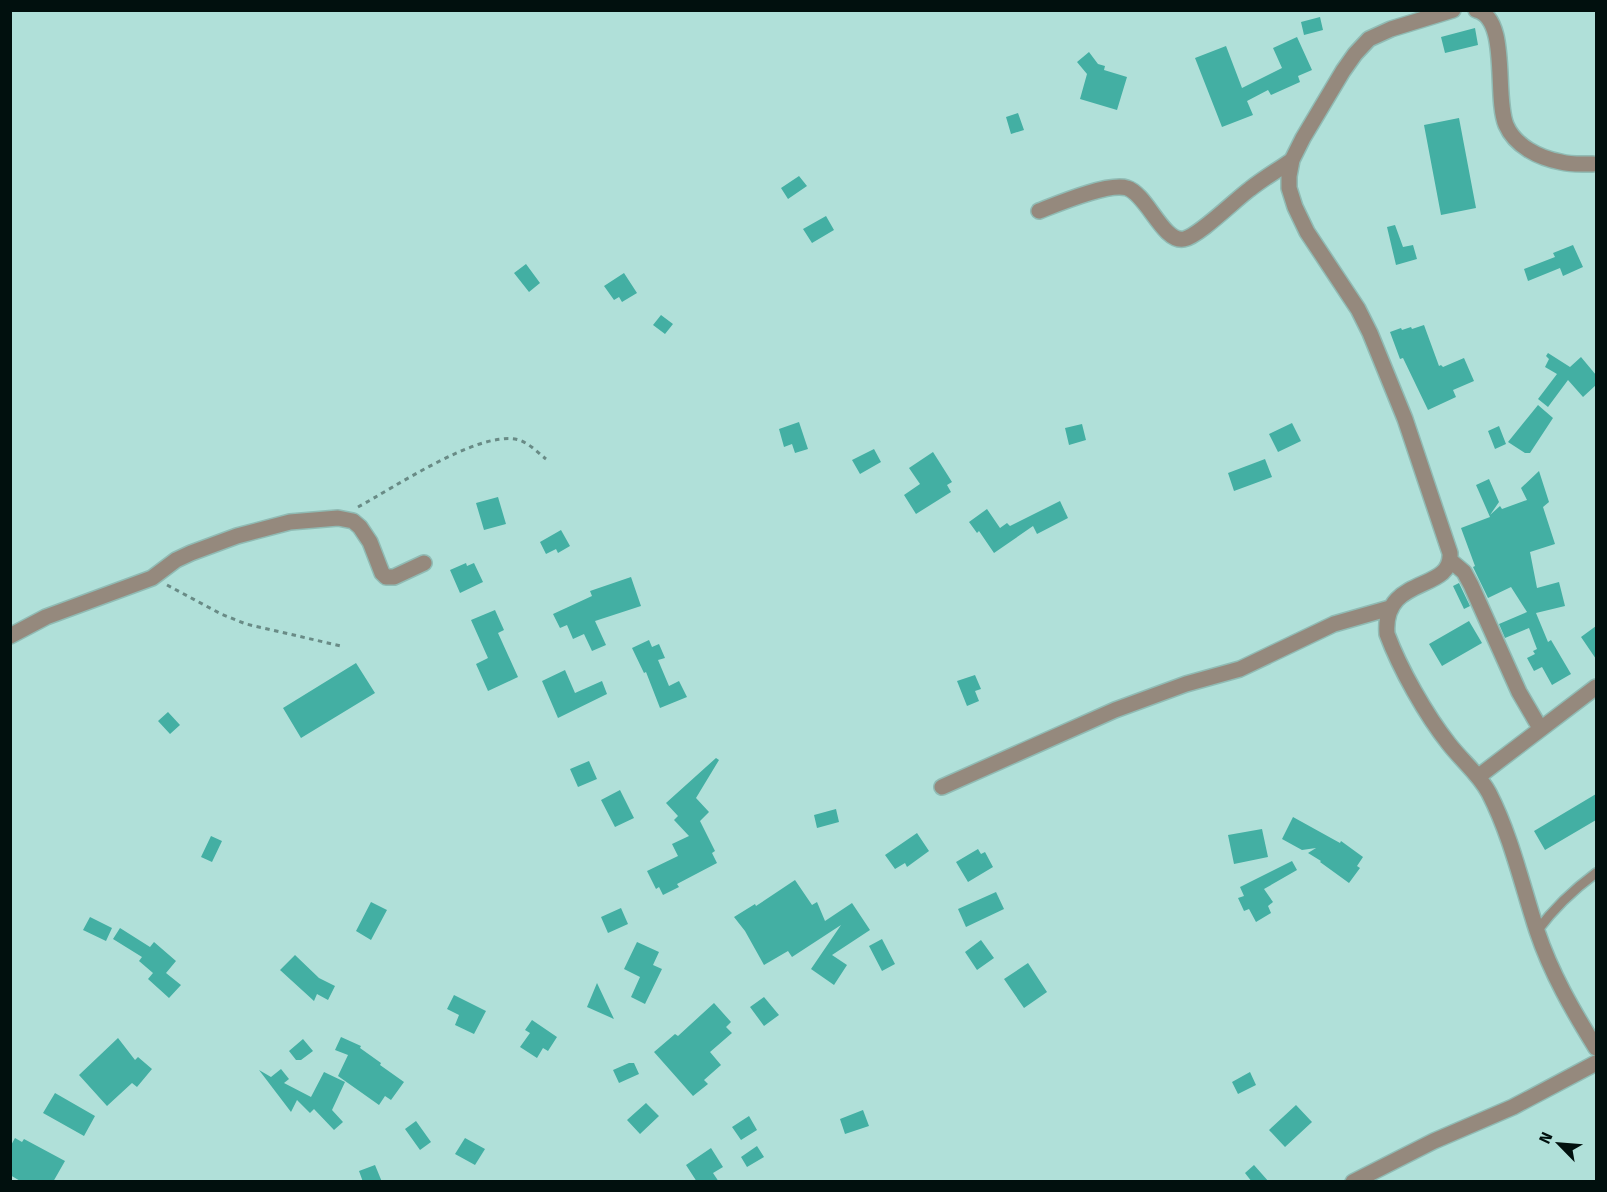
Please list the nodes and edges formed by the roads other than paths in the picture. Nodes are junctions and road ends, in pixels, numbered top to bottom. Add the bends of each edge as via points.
1 (1453, 10) edge
2 (1476, 10) edge
3 (1292, 160) junction
4 (1593, 164) dead end
5 (1039, 211) dead end
6 (1451, 561) junction
7 (424, 563) dead end
8 (1390, 608) junction
9 (10, 636) edge
10 (1596, 687) edge
11 (1540, 728) junction
12 (1479, 776) junction
13 (942, 787) dead end
14 (1596, 873) edge
15 (1537, 931) junction
16 (1596, 1048) edge
17 (1596, 1063) edge
18 (1355, 1181) edge

1 - 3 street via 1369,39 1343,71
2 - 4 street via 1490,18 1495,29 1500,101 1506,125 1515,140 1545,158
3 - 5 street via 1184,239 1169,233 1138,195 1127,188 1083,195
3 - 6 street via 1289,188 1295,207 1370,333 1409,428
6 - 8 street via 1442,574 1407,591
6 - 11 street via 1472,585 1519,692
7 - 9 street via 386,577 370,542 353,521 338,518 283,523 176,560 152,578 46,617
8 - 12 street via 1386,622 1390,644 1431,719
8 - 13 street via 1334,624 1240,669 1115,710
10 - 11 street
11 - 12 street
12 - 15 street via 1503,828
14 - 15 lane via 1566,897
15 - 16 street via 1551,968
17 - 18 street via 1513,1107

